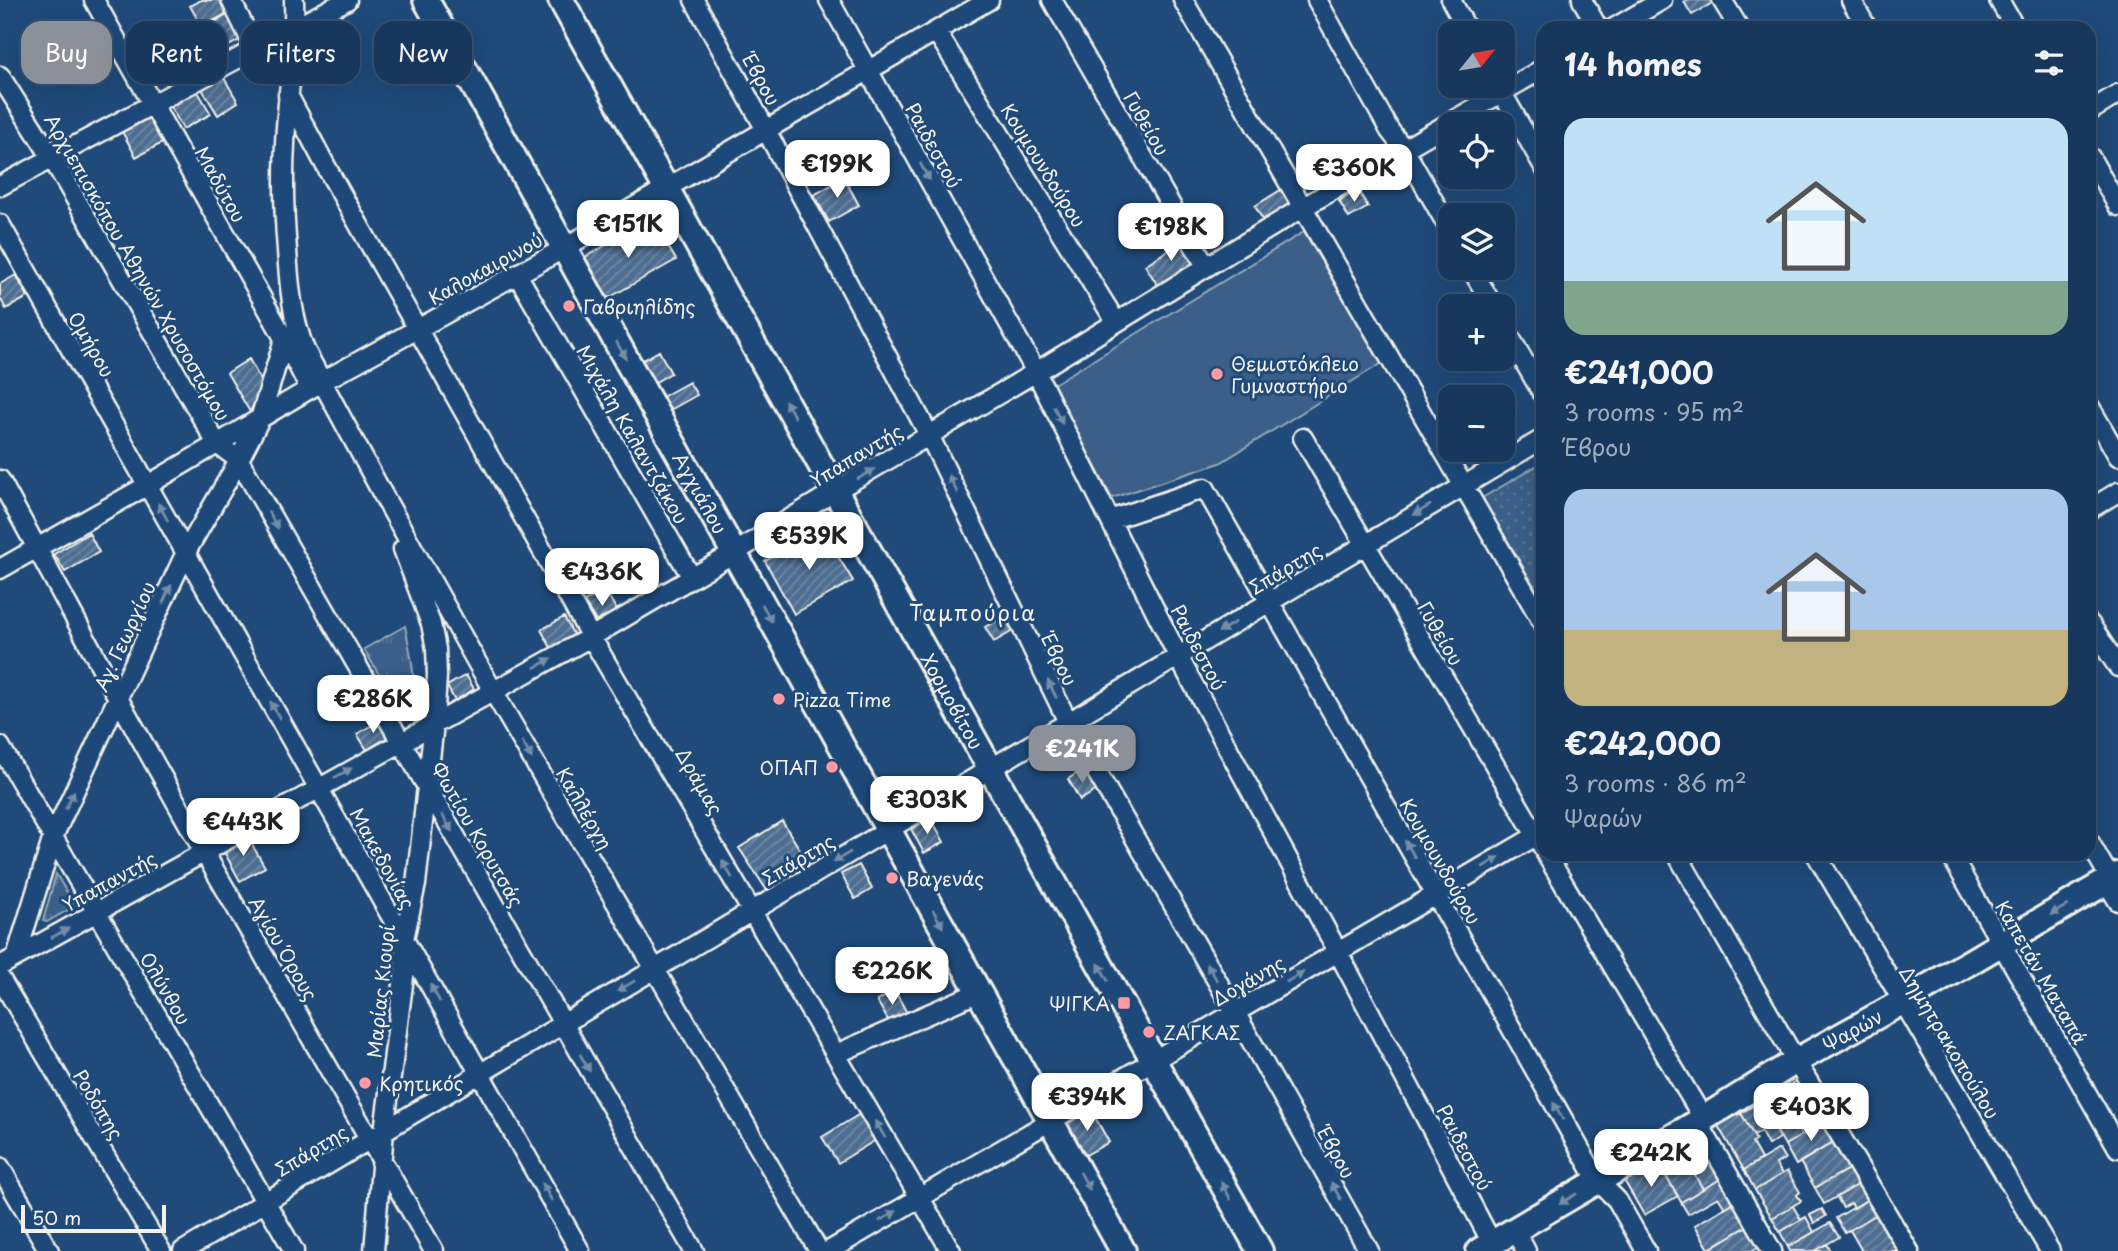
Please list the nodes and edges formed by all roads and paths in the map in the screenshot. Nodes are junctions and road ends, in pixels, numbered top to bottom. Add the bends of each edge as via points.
1 (94, 0) edge
2 (231, 0) edge
3 (294, 0) edge
4 (347, 0) edge
5 (426, 0) edge
6 (561, 0) edge
7 (694, 0) edge
8 (829, 0) edge
9 (1052, 0) edge
10 (1182, 0) edge
11 (1317, 0) edge
12 (1451, 0) edge
13 (1582, 0) edge
14 (1662, 0) edge
15 (1722, 0) edge
16 (1851, 0) edge
17 (1999, 0) edge
18 (979, 3) edge
19 (241, 21) edge
20 (295, 21) edge
21 (308, 21) edge
22 (1462, 21) edge
23 (1594, 21) edge
24 (1626, 21) edge
25 (1735, 21) edge
26 (1863, 21) edge
27 (2011, 21) edge
28 (936, 31) junction
29 (241, 56) edge
30 (868, 70) junction
31 (1536, 72) edge
32 (0, 75) edge
33 (1516, 81) edge
34 (289, 84) edge
35 (2118, 94) edge
36 (288, 95) junction
37 (1486, 98) edge
38 (1505, 98) edge
39 (152, 104) junction
40 (2096, 107) edge
41 (766, 130) junction
42 (1404, 149) junction
43 (1536, 153) edge
44 (52, 158) junction
45 (2096, 168) edge
46 (0, 186) edge
47 (665, 188) junction
48 (2118, 206) edge
49 (1301, 208) junction
50 (1438, 209) edge
51 (0, 223) edge
52 (564, 248) junction
53 (1206, 267) junction
54 (517, 274) junction
55 (1116, 322) junction
56 (418, 330) junction
57 (284, 340) junction
58 (1515, 346) edge
59 (1036, 372) junction
60 (1536, 382) edge
61 (317, 385) junction
62 (2096, 418) edge
63 (260, 419) junction
64 (929, 435) junction
65 (1303, 438) dead end
66 (1536, 443) edge
67 (217, 444) junction
68 (2118, 456) edge
69 (239, 460) junction
70 (0, 480) edge
71 (148, 485) junction
72 (1462, 486) junction
73 (835, 491) junction
74 (2118, 492) edge
75 (382, 493) junction
76 (2096, 505) edge
77 (1110, 520) junction
78 (1365, 545) junction
79 (38, 547) junction
80 (186, 552) junction
81 (734, 554) junction
82 (0, 569) edge
83 (692, 578) junction
84 (1270, 601) junction
85 (1536, 611) edge
86 (2096, 633) edge
87 (591, 636) junction
88 (1178, 656) junction
89 (2118, 667) edge
90 (493, 691) junction
91 (118, 698) junction
92 (1068, 722) junction
93 (434, 723) junction
94 (400, 742) junction
95 (0, 746) edge
96 (990, 769) junction
97 (319, 787) junction
98 (427, 788) junction
99 (888, 830) junction
100 (1536, 831) edge
101 (53, 837) junction
102 (1536, 842) edge
103 (204, 852) junction
104 (2096, 854) edge
105 (1550, 861) edge
106 (1681, 861) edge
107 (1820, 861) edge
108 (1954, 861) edge
109 (2114, 886) edge
110 (1436, 894) junction
111 (752, 911) junction
112 (97, 912) junction
113 (404, 939) junction
114 (2001, 943) junction
115 (1338, 952) junction
116 (16, 957) junction
117 (0, 966) edge
118 (655, 969) junction
119 (0, 978) edge
120 (979, 992) junction
121 (1902, 1002) junction
122 (1235, 1012) junction
123 (563, 1024) junction
124 (836, 1054) junction
125 (1153, 1060) junction
126 (1796, 1061) junction
127 (480, 1073) junction
128 (1700, 1120) junction
129 (1051, 1121) junction
130 (377, 1135) junction
131 (2118, 1147) edge
132 (383, 1162) junction
133 (0, 1167) edge
134 (1598, 1181) junction
135 (920, 1198) junction
136 (265, 1202) junction
137 (1521, 1241) edge
138 (1485, 1247) edge
139 (49, 1251) edge
140 (161, 1251) edge
141 (183, 1251) edge
142 (294, 1251) edge
143 (374, 1251) edge
144 (434, 1251) edge
145 (580, 1251) edge
146 (694, 1251) edge
147 (819, 1251) edge
148 (829, 1251) edge
149 (951, 1251) edge
150 (1124, 1251) edge
151 (1260, 1251) edge
152 (1369, 1251) edge
153 (1646, 1251) edge
154 (1772, 1251) edge
155 (1909, 1251) edge
156 (2050, 1251) edge

1 - 39 street, Μαδύτου
2 - 19 street
3 - 20 street
4 - 21 street
5 - 52 main road, Αγχιάλου
6 - 47 main road, Χορμοβίτου
7 - 41 street, Έβρου
8 - 30 street, Ραιδεστού
9 - 53 street, Γυθείου
10 - 49 street
11 - 42 street
12 - 22 street
13 - 23 street
14 - 24 street
15 - 25 street
16 - 26 street
17 - 27 street
18 - 28 street, Καλοκαιρινού
28 - 30 street, Καλοκαιρινού
28 - 55 street, Κουμουνδούρου
29 - 39 street
30 - 41 street, Καλοκαιρινού
30 -> 59 street, Ραιδεστού
31 - 33 street, Υπαπαντής
32 - 44 street, Αρχιεπισκόπου Αθηνών Χρυσοστόμου
34 - 36 street
35 - 40 street
36 - 56 street, Δράμας
36 - 61 street via 288,276 297,331
37 - 42 street, Υπαπαντής
38 - 43 street
39 - 44 street
39 - 57 street, Μαδύτου
41 - 47 street, Καλοκαιρινού
41 - 64 street, Έβρου
42 - 49 street, Υπαπαντής
42 - 50 street
44 - 46 street
44 - 67 street, Αρχιεπισκόπου Αθηνών Χρυσοστόμου
45 - 48 street
47 - 52 street, Καλοκαιρινού
73 -> 47 main road, Χορμοβίτου
49 - 53 street, Υπαπαντής
49 - 72 street
51 - 71 street, Ομήρου
52 - 54 street, Καλοκαιρινού
52 -> 81 main road, Αγχιάλου
53 - 55 street, Υπαπαντής
54 - 56 street, Καλοκαιρινού
54 - 83 street, Μιχάλη Καλαντζάκου
55 - 59 street, Υπαπαντής
56 - 61 street, Καλοκαιρινού
56 - 87 street, Δράμας
57 - 61 street, Μαδύτου
57 - 63 street, Αγ. Γεωργίου
58 - 60 street
59 - 64 street, Υπαπαντής
59 -> 77 street, Ραιδεστού
61 - 63 street, Καλοκαιρινού
61 - 75 street, Καλλέργη
62 - 68 street
63 - 67 street, Καλοκαιρινού
63 - 69 street, Αγ. Γεωργίου
73 -> 64 street, Υπαπαντής
92 -> 64 street, Έβρου
65 - 78 street, Γυθείου
66 - 72 street, Σπάρτης
67 - 69 street, Φωτίου Κορυτσάς
67 - 71 street, Καλοκαιρινού
69 - 80 street, Αγ. Γεωργίου
69 -> 94 street, Φωτίου Κορυτσάς
70 - 79 street, Αγίου Όρους
71 - 79 street, Καλοκαιρινού
80 -> 71 street, Μακεδονίας
72 -> 78 street, Σπάρτης
72 - 85 street
73 - 81 street, Υπαπαντής
73 - 96 main road, Χορμοβίτου
74 - 76 street
75 - 90 street, Καλλέργη
75 - 93 street, Μαρίας Κιουρί via 436,649
77 - 84 street, Κουμουνδούρου via 1205,488
77 - 88 street, Ραιδεστού
78 - 84 street, Σπάρτης
78 - 100 street, Γυθείου
79 - 82 street, Καλοκαιρινού
79 - 91 street, Αγίου Όρους
91 -> 80 street, Αγ. Γεωργίου
97 -> 80 street, Μακεδονίας
81 - 83 street, Υπαπαντής
81 -> 99 main road, Αγχιάλου
83 - 87 street, Υπαπαντής
84 -> 88 street, Σπάρτης
110 -> 84 street, Κουμουνδούρου
86 - 89 street
90 -> 87 street, Υπαπαντής
111 -> 87 street, Δράμας
88 - 92 street, Σπάρτης
88 - 115 street, Ραιδεστού
90 - 93 street, Υπαπαντής
90 -> 118 street, Καλλέργη
101 -> 91 street, Αγ. Γεωργίου
91 - 103 street, Αγίου Όρους
92 - 96 street, Σπάρτης
122 -> 92 street, Έβρου
93 - 94 street, Υπαπαντής
93 - 98 street, Μαρίας Κιουρί
97 -> 94 street, Υπαπαντής
94 - 98 street, Φωτίου Κορυτσάς
95 - 101 street, Ολύνθου
96 - 99 street, Σπάρτης
125 -> 96 main road, Χορμοβίτου
97 - 103 street, Υπαπαντής
97 - 113 street, Μακεδονίας
98 - 113 street, Μαρίας Κιουρί via 416,884
98 -> 123 street, Φωτίου Κορυτσάς
99 -> 111 street, Σπάρτης
99 -> 120 main road, Αγχιάλου
101 - 112 street, Ολύνθου
101 - 116 street, Αγ. Γεωργίου
110 -> 102 street, Δογάνης
103 - 112 street, Υπαπαντής
103 - 130 street, Αγίου Όρους
104 - 109 street
105 - 128 street
106 - 126 street
107 - 121 street, Δημητρακοπούλου
108 - 114 street, Καπετάν Ματαπά
109 -> 114 main road, Ψαρών
110 - 115 street, Δογάνης
134 -> 110 street, Κουμουνδούρου
111 - 118 street, Σπάρτης
111 - 124 street, Δράμας
116 -> 112 street, Υπαπαντής
112 - 136 street, Ολύνθου
127 -> 113 street, Μακεδονίας
113 - 130 street, Μαρίας Κιουρί via 405,969
114 - 121 main road, Ψαρών
114 - 131 street, Καπετάν Ματαπά
122 -> 115 street, Δογάνης
115 - 138 street, Ραιδεστού
116 - 117 street, Υπαπαντής
118 -> 123 street, Σπάρτης
118 - 147 street, Καλλέργη
119 - 140 street, Ροδόπης
120 - 124 street
120 - 129 main road, Αγχιάλου
121 - 126 main road, Ψαρών
121 - 156 street, Δημητρακοπούλου
122 - 125 street, Δογάνης
152 -> 122 street, Έβρου
123 - 127 street, Σπάρτης
123 -> 146 street, Φωτίου Κορυτσάς
135 -> 124 street, Δράμας
125 - 129 street, Δογάνης
151 -> 125 main road, Χορμοβίτου
126 - 128 main road, Ψαρών
126 - 155 street
127 - 130 street, Σπάρτης
145 -> 127 street, Μακεδονίας
128 - 134 main road, Ψαρών
128 - 154 street
129 - 135 street, Δογάνης
129 -> 150 main road, Αγχιάλου
130 - 132 street, Μαρίας Κιουρί
130 - 136 street, Σπάρτης
132 - 143 street, Μαρίας Κιουρί
132 - 144 street
133 - 139 street
134 -> 137 main road, Ψαρών
134 - 153 street, Κουμουνδούρου via 1617,1200
148 -> 135 street, Δογάνης
135 - 149 street, Δράμας
136 - 141 street, Σπάρτης
136 - 142 street, Ολύνθου
137 - 138 main road, Ψαρών

